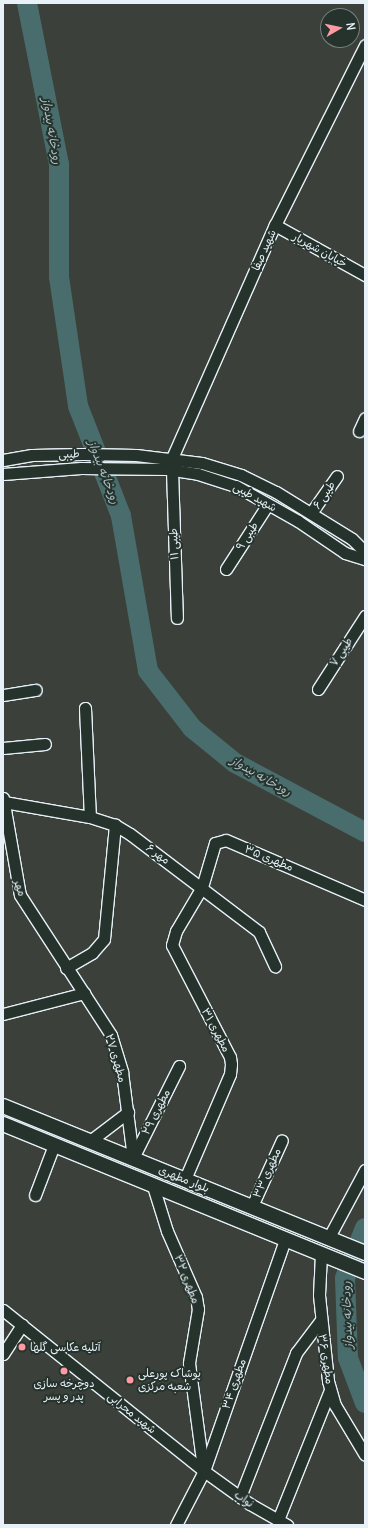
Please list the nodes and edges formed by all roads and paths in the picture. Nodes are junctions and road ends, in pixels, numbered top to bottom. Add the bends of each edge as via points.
1 (365, 45) edge
2 (275, 225) junction
3 (365, 275) edge
4 (365, 418) edge
5 (359, 431) dead end
6 (136, 455) joint
7 (172, 458) junction
8 (3, 460) edge
9 (133, 469) joint
10 (172, 470) junction
11 (3, 474) edge
12 (337, 476) dead end
13 (268, 504) junction
14 (311, 513) junction
15 (365, 552) edge
16 (365, 559) edge
17 (226, 569) dead end
18 (365, 616) edge
19 (177, 618) dead end
20 (318, 689) dead end
21 (36, 690) dead end
22 (3, 695) edge
23 (86, 708) dead end
24 (45, 744) dead end
25 (3, 748) edge
26 (4, 800) edge
27 (90, 817) junction
28 (115, 826) junction
29 (202, 887) junction
30 (365, 900) edge
31 (275, 966) dead end
32 (66, 968) junction
33 (84, 993) junction
34 (3, 1014) edge
35 (179, 1066) dead end
36 (3, 1106) edge
37 (128, 1112) junction
38 (3, 1124) edge
39 (282, 1140) dead end
40 (90, 1141) junction
41 (54, 1145) junction
42 (133, 1158) junction
43 (365, 1170) edge
44 (185, 1179) junction
45 (154, 1186) junction
46 (35, 1195) dead end
47 (252, 1206) junction
48 (332, 1239) junction
49 (284, 1240) junction
50 (360, 1251) edge
51 (325, 1256) junction
52 (347, 1264) junction
53 (365, 1272) edge
54 (3, 1310) edge
55 (320, 1320) junction
56 (22, 1325) junction
57 (3, 1354) edge
58 (330, 1390) junction
59 (365, 1455) edge
60 (204, 1471) junction
61 (240, 1497) junction
62 (282, 1522) edge
63 (176, 1525) edge

1 - 2 street, شهید صفا
2 - 3 street, خیابان شهریار
2 - 7 street, شهید صفا
4 - 5 street
6 - 7 street, شهید طیبی
6 - 8 street, طیبی via 32,455
7 - 14 street, شهید طیبی via 202,463 241,475
9 - 10 street, شهید طیبی
9 - 11 street, طیبی via 81,468
10 - 13 street, شهید طیبی via 198,474 236,486
10 - 19 street, طیبی ۱۱
12 - 14 street, طیبی ۶
13 - 16 street, شهید طیبی via 345,553
13 - 17 street, طیبی ۹
14 - 15 street, شهید طیبی via 352,540
18 - 20 street, طیبی ۷
21 - 22 street
23 - 27 street
24 - 25 street
26 - 27 street, مهر ۶
26 - 32 street, مهر via 20,895
27 - 28 street, مهر ۶
28 - 29 street, مهر ۶
28 - 32 street via 104,939 92,953
29 - 30 street, مطهری ۳۵ via 212,849 220,840 226,840
29 - 31 street, مهر ۶ via 259,932
29 - 44 street, مطهری ۳۱ via 176,931 172,945 230,1057 231,1064 230,1074
32 - 33 street, مطهری ۲۷
33 - 34 street
33 - 37 street, مطهری ۲۷ via 111,1035
35 - 42 street, مطهری ۲۹
36 - 40 main road, بلوار مطهری
37 - 40 street
37 - 42 street, مطهری ۲۷
38 - 41 main road, بلوار مطهری
39 - 47 street, مطهری ۳۳
40 - 42 main road, بلوار مطهری
41 - 45 main road, بلوار مطهری
41 - 46 street
42 - 44 main road, بلوار مطهری
43 - 48 street
44 - 47 main road, بلوار مطهری
45 - 49 main road, بلوار مطهری
45 - 60 street, مطهری ۳۲ via 167,1231 196,1297 198,1309 188,1363
47 - 48 main road, بلوار مطهری
48 - 50 main road, بلوار مطهری
49 - 51 main road, بلوار مطهری
49 - 60 street, مطهری ۳۴
50 - 52 main road
51 - 52 main road, بلوار مطهری
51 - 55 street, مطهری ۳۶
52 - 53 main road, بلوار مطهری
54 - 56 street, شهید محرابی
55 - 58 street, مطهری ۳۶
55 - 61 street via 296,1353
56 - 57 street
56 - 60 street, شهید محرابی
58 - 59 street, مطهری ۳۶ via 341,1416
58 - 62 street
60 - 61 street, نواب
60 - 63 street, مطهری ۳۴
61 - 62 street, نواب

